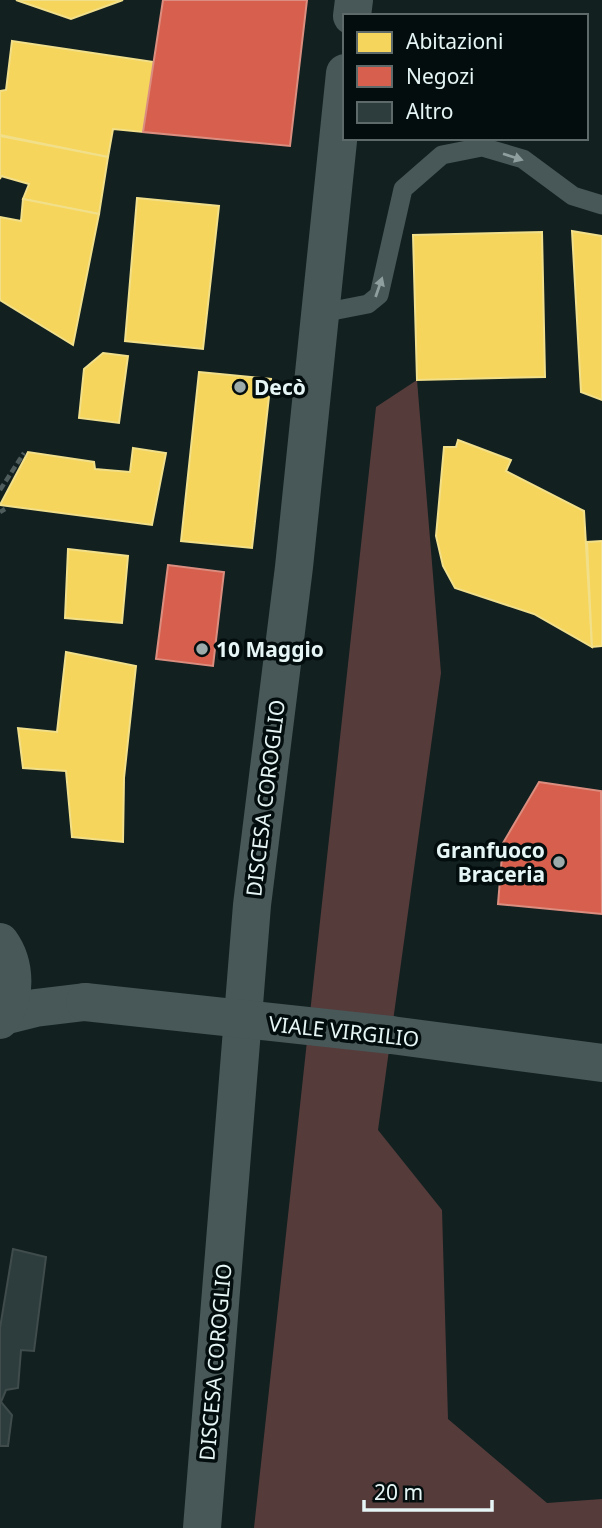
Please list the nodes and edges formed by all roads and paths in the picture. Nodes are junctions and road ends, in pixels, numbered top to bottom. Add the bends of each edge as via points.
1 (343, 94) edge
2 (602, 205) edge
3 (322, 313) junction
4 (23, 453) dead end
5 (0, 490) edge
6 (6, 956) edge
7 (85, 1002) junction
8 (2, 1018) edge
9 (602, 1063) edge
10 (202, 1527) edge

1 - 3 street, DISCESA COROGLIO
3 -> 2 lane via 368,304 379,295 402,189 442,155 482,147 523,159 573,196
3 - 10 street, DISCESA COROGLIO via 251,905
4 - 5 path
6 - 7 street, VIALE VIRGILIO via 51,990
6 - 8 street via 12,995
7 - 8 street, VIALE VIRGILIO via 35,1008
7 - 9 street, VIALE VIRGILIO, bridge

